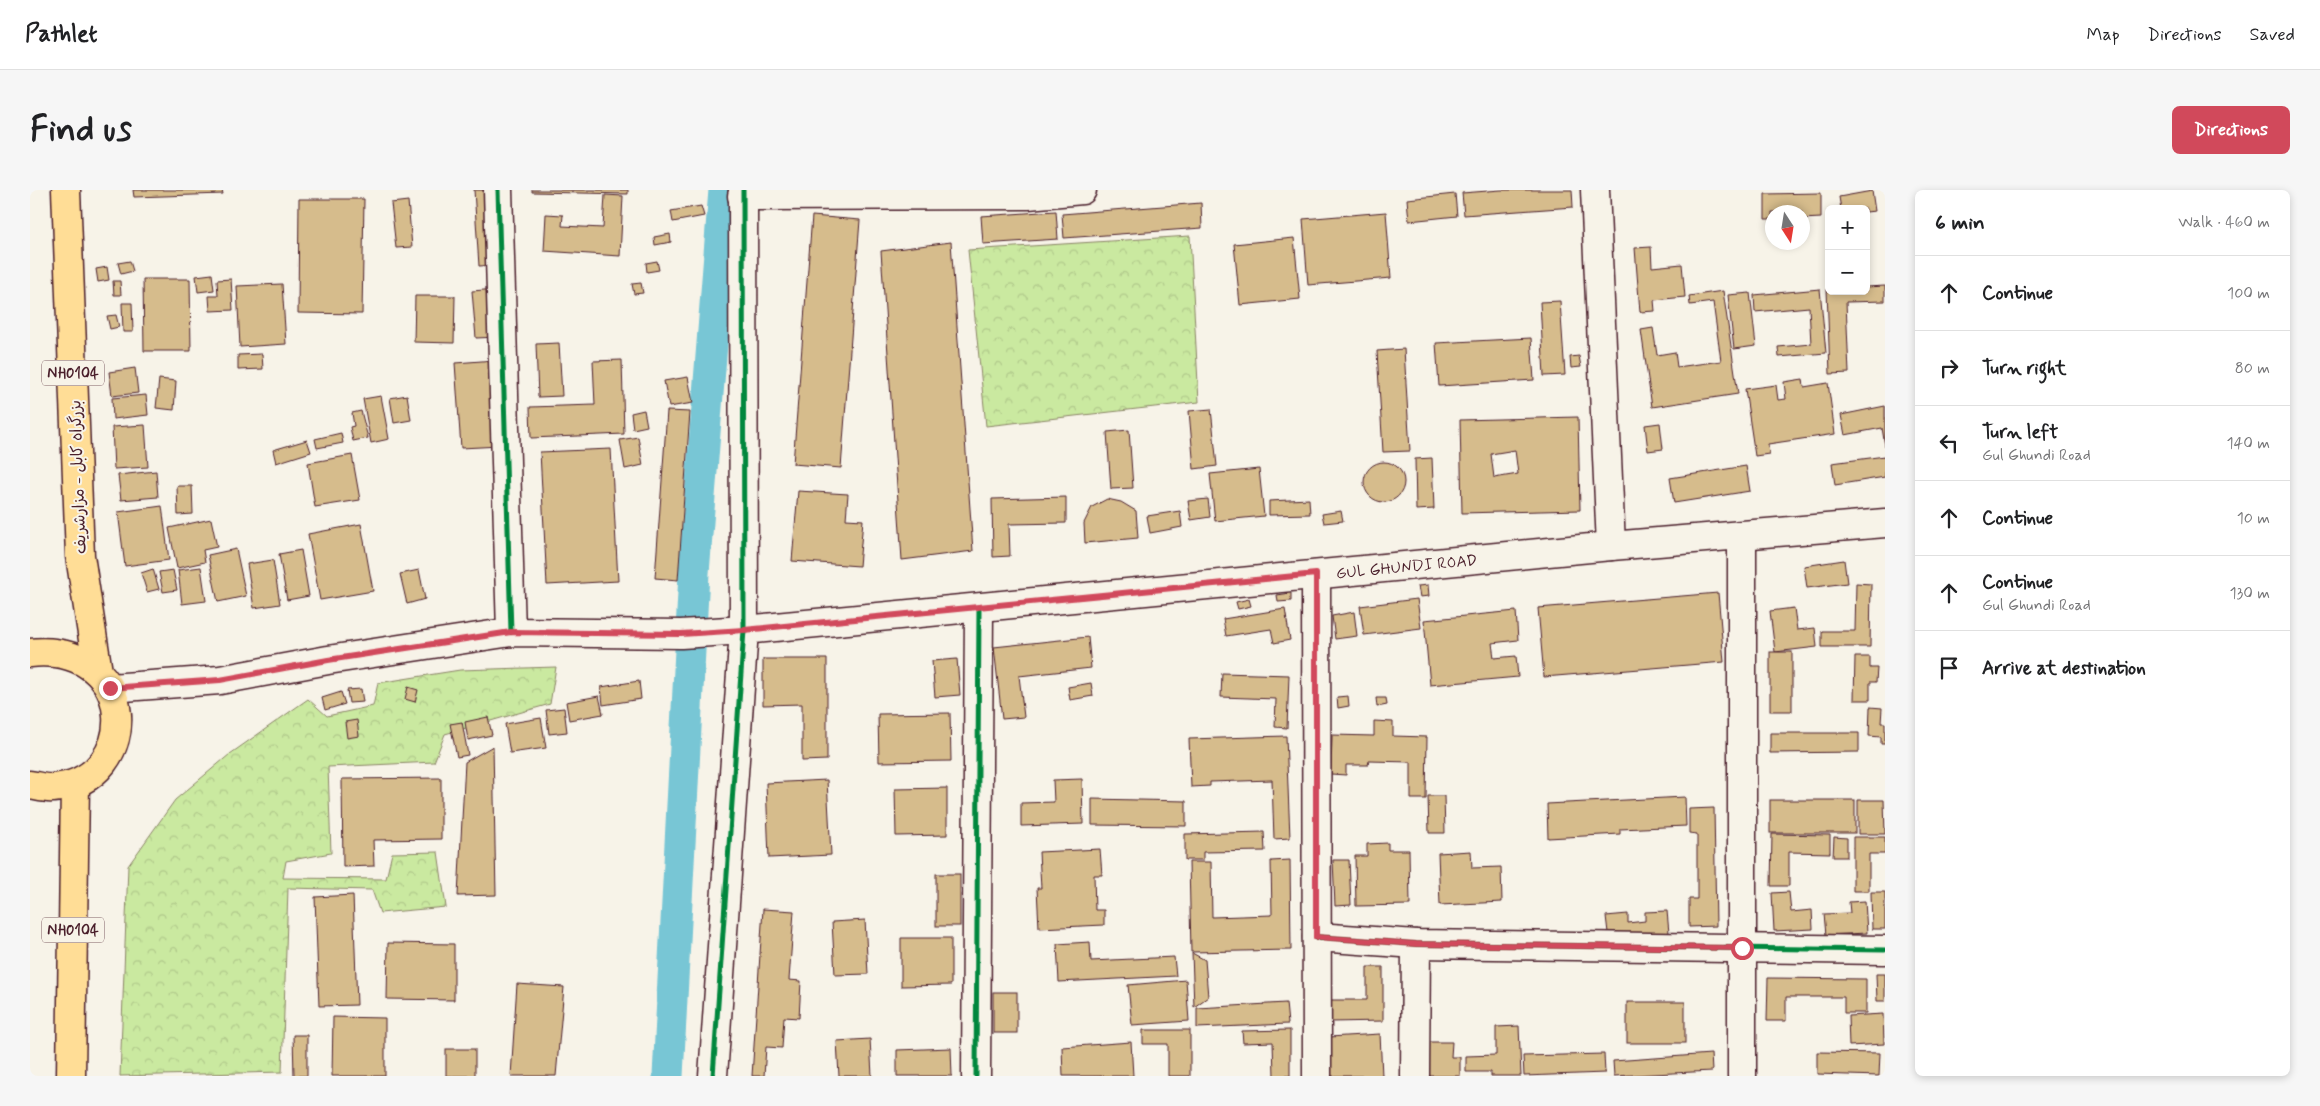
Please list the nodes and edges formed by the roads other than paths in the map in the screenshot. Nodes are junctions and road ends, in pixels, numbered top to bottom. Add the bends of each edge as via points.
1 (66, 190) edge
2 (498, 190) edge
3 (1082, 190) edge
4 (1595, 190) edge
5 (742, 193) edge
6 (1885, 523) edge
7 (1742, 537) junction
8 (1611, 546) junction
9 (1316, 574) junction
10 (979, 608) junction
11 (731, 630) junction
12 (511, 632) junction
13 (30, 654) edge
14 (104, 680) junction
15 (75, 784) junction
16 (30, 785) edge
17 (1316, 937) junction
18 (1416, 944) junction
19 (1742, 948) junction
20 (1885, 950) edge
21 (71, 1076) edge
22 (713, 1076) edge
23 (976, 1076) edge
24 (1316, 1076) edge
25 (1415, 1076) edge
26 (1742, 1076) edge

1 - 14 highway, بزرگراه کابل - مزارشریف / NH0104 via 80,556
2 - 12 street
3 - 5 street via 1028,195
4 - 8 street
5 - 11 street
6 - 7 street, GUL GHUNDI ROAD
7 - 8 street, GUL GHUNDI ROAD
7 - 19 street
8 - 9 street, GUL GHUNDI ROAD
9 - 10 street, GUL GHUNDI ROAD
9 - 17 street
10 - 11 street, GUL GHUNDI ROAD
10 - 23 street
11 - 12 street, GUL GHUNDI ROAD via 681,634
11 - 22 street
12 - 14 street via 220,680
13 - 14 highway via 62,653 81,660
14 - 15 highway, NH0104 via 117,710 117,732 109,754 94,772
15 - 16 highway, NH0104 via 52,789
15 - 21 highway, NH0104
17 - 18 street
17 - 24 street
18 - 19 street
18 - 25 street
19 - 20 street
19 - 26 street

